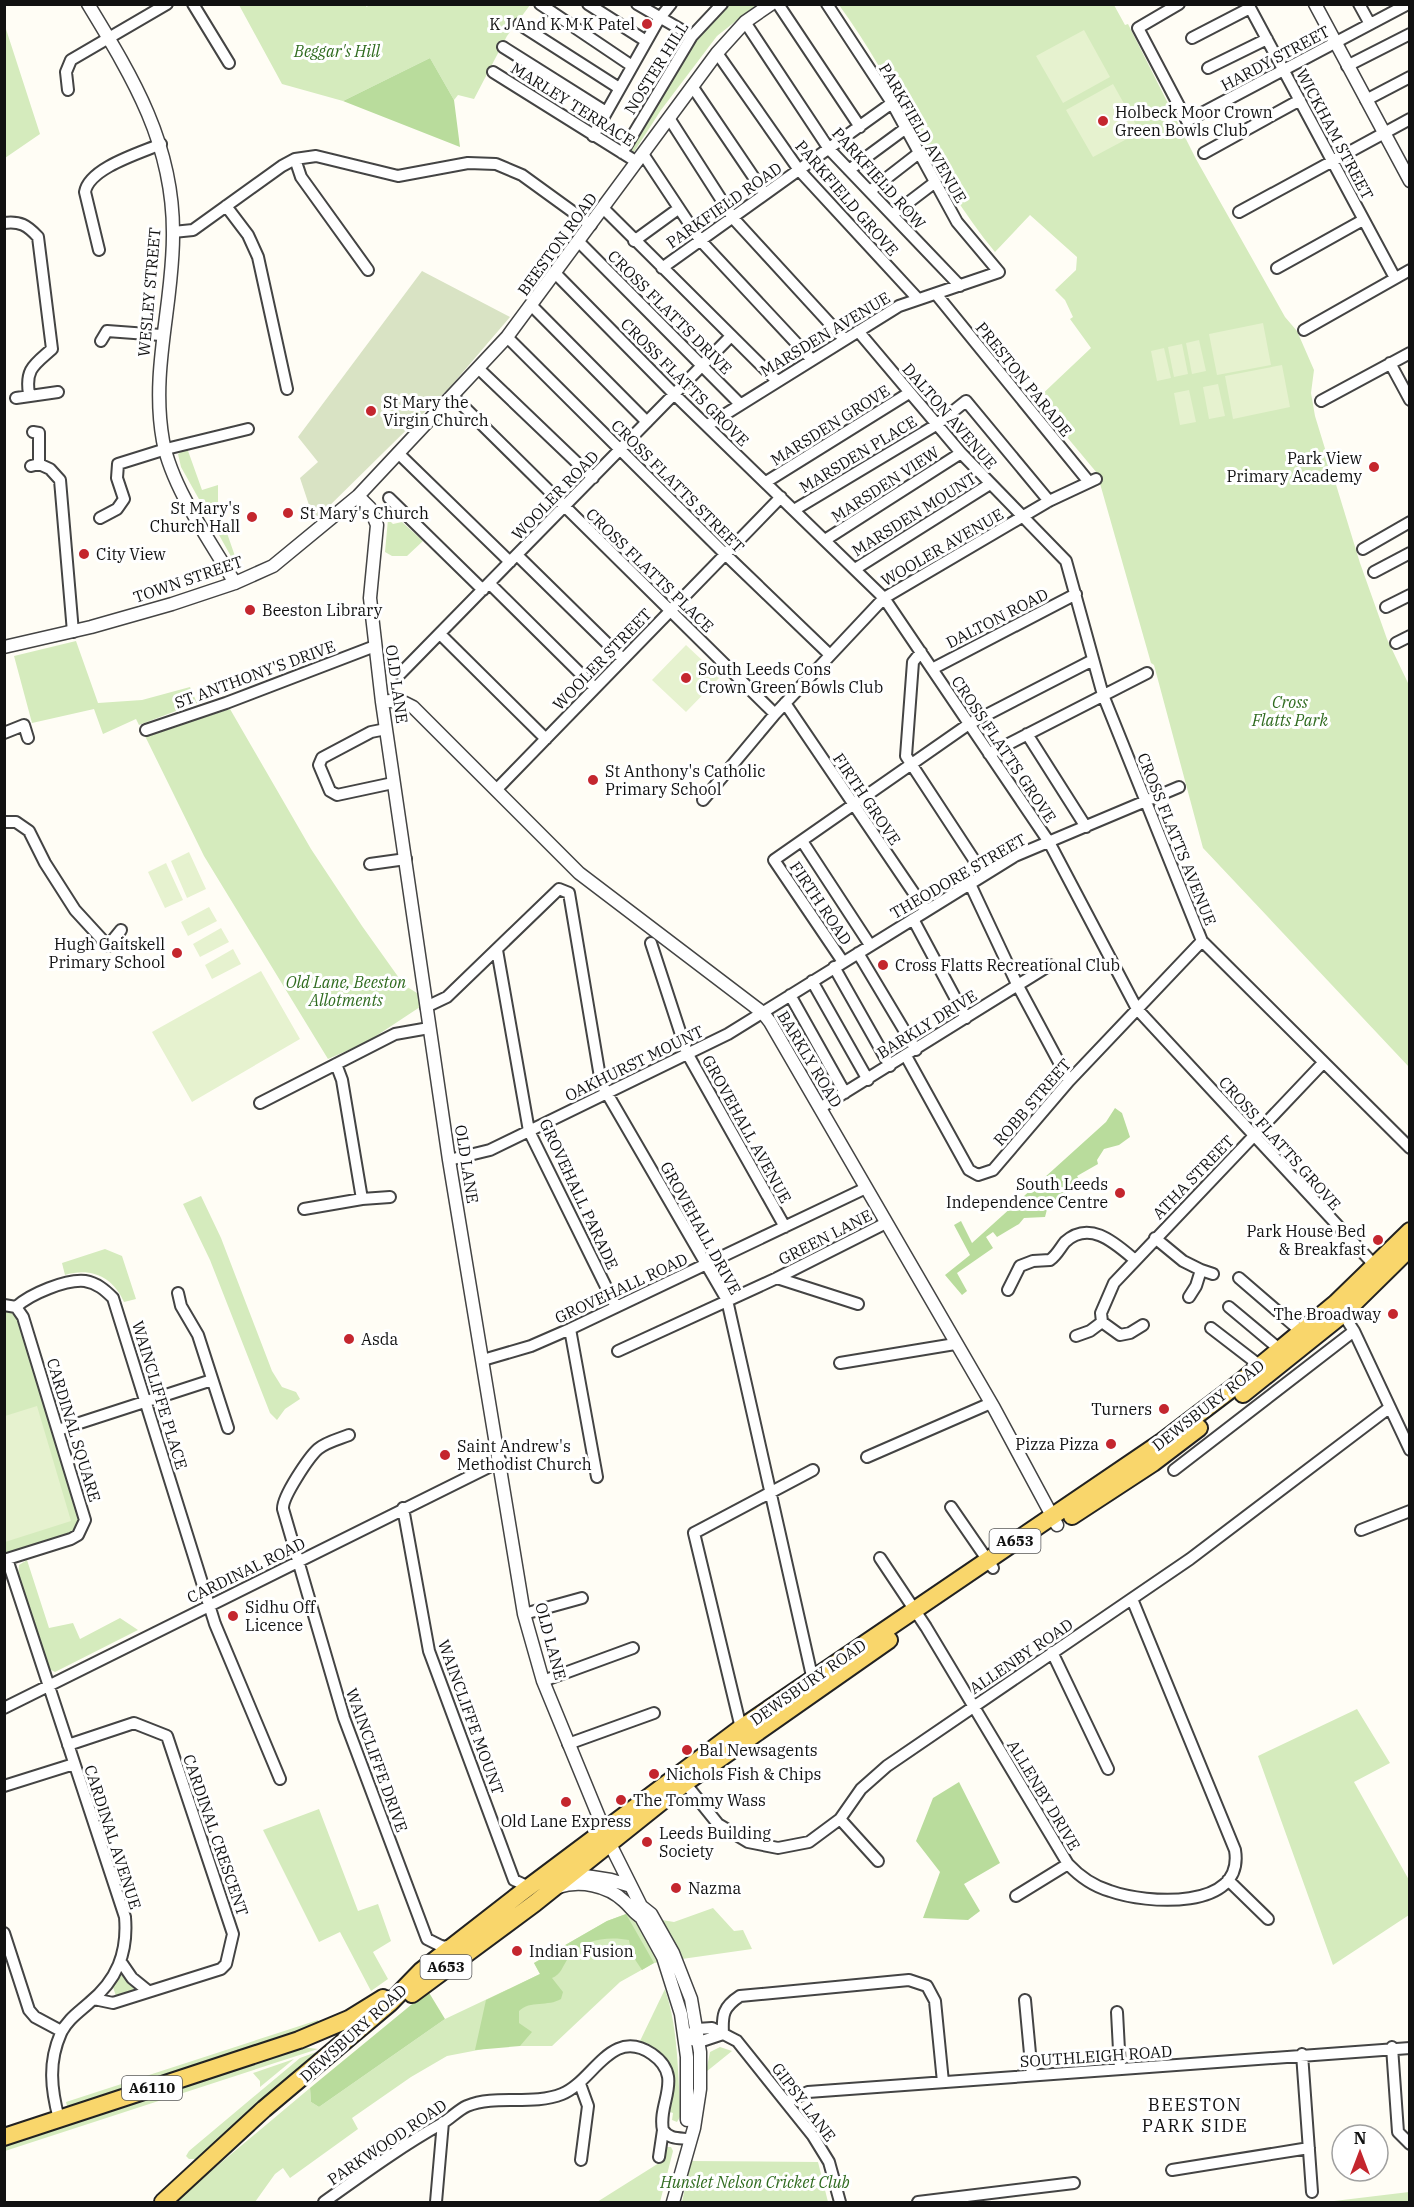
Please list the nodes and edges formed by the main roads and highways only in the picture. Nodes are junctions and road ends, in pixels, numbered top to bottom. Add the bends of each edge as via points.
1 (1410, 1231) edge
2 (1410, 1248) edge
3 (1379, 1270) junction
4 (814, 1684) junction
5 (681, 1778) junction
6 (607, 1837) junction
7 (551, 1880) junction
8 (422, 1971) junction
9 (327, 2029) junction
10 (299, 2040) junction
11 (340, 2050) junction
12 (4, 2137) edge
13 (164, 2202) edge

1 - 3 main road, DEWSBURY ROAD / A653
2 - 3 main road, DEWSBURY ROAD / A653
3 - 4 main road, DEWSBURY ROAD / A653 via 1340,1309 1264,1370
4 - 5 main road, DEWSBURY ROAD / A653
4 - 5 main road, DEWSBURY ROAD / A653 via 741,1728
5 - 6 main road, DEWSBURY ROAD / A653
6 - 7 main road, DEWSBURY ROAD / A653
6 - 7 main road, DEWSBURY ROAD / A653 via 573,1874
7 - 8 main road, DEWSBURY ROAD / A653 via 521,1884
7 - 11 main road, DEWSBURY ROAD / A653
8 - 9 main road, A6110 via 369,2008
8 - 11 main road, DEWSBURY ROAD
9 - 10 main road, A6110
9 - 11 main road
10 - 11 main road
10 - 12 main road, A6110
11 - 13 main road, DEWSBURY ROAD / A653 via 295,2096 220,2150

